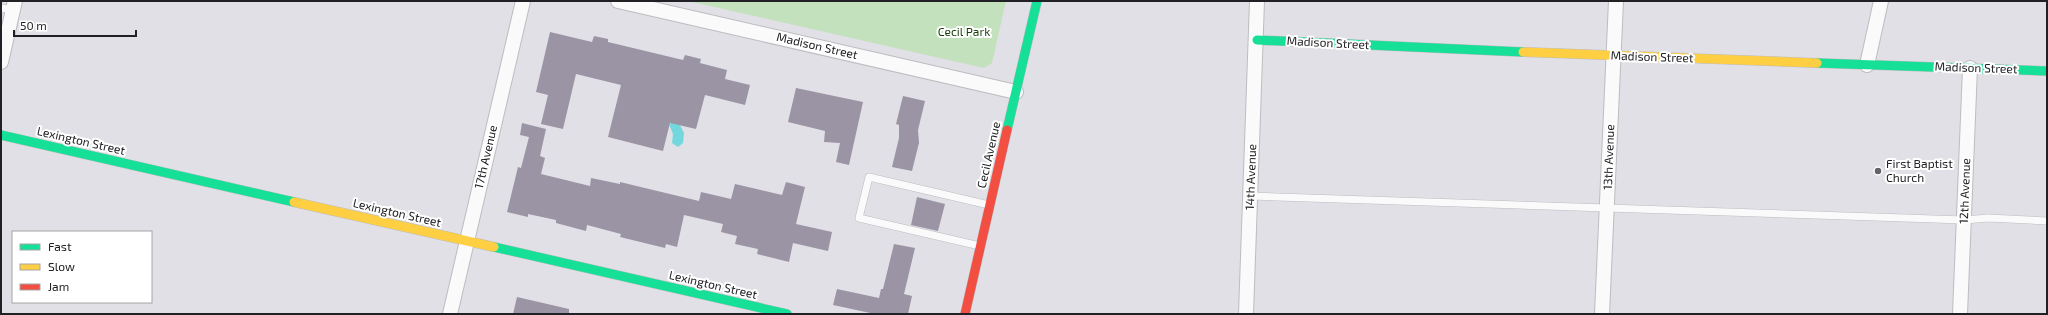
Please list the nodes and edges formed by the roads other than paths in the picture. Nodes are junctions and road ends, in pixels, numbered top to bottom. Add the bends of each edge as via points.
1 (523, 1) edge
2 (618, 1) edge
3 (1037, 1) edge
4 (1257, 1) edge
5 (1616, 1) edge
6 (1882, 1) edge
7 (9, 7) edge
8 (1257, 40) junction
9 (1613, 56) junction
10 (1, 62) edge
11 (1868, 65) junction
12 (1970, 68) junction
13 (2047, 71) edge
14 (1016, 92) junction
15 (1, 135) edge
16 (1251, 196) junction
17 (990, 205) junction
18 (1607, 209) junction
19 (1964, 220) junction
20 (2047, 221) edge
21 (467, 241) junction
22 (980, 246) junction
23 (450, 314) edge
24 (787, 314) edge
25 (965, 314) edge
26 (1246, 314) edge
27 (1602, 314) edge
28 (1960, 314) edge

1 - 21 street, 17th Avenue
2 - 14 street, Madison Street
3 - 14 street, Cecil Avenue
4 - 8 street, 14th Avenue
5 - 9 street, 13th Avenue
6 - 11 street
7 - 10 street
8 - 9 street, Madison Street
8 - 16 street, 14th Avenue
9 - 11 street, Madison Street
9 - 18 street, 13th Avenue
11 - 12 street, Madison Street
12 - 13 street, Madison Street
12 - 19 street, 12th Avenue
14 - 17 street, Cecil Avenue
15 - 21 street, Lexington Street
16 - 18 lane
16 - 26 street, 14th Avenue
17 - 22 street, Cecil Avenue
17 - 22 lane via 869,177 859,218
18 - 19 lane
18 - 27 street, 13th Avenue
19 - 20 lane via 1988,218
19 - 28 street, 12th Avenue
21 - 23 street, 17th Avenue
21 - 24 street, Lexington Street
22 - 25 street, Cecil Avenue

